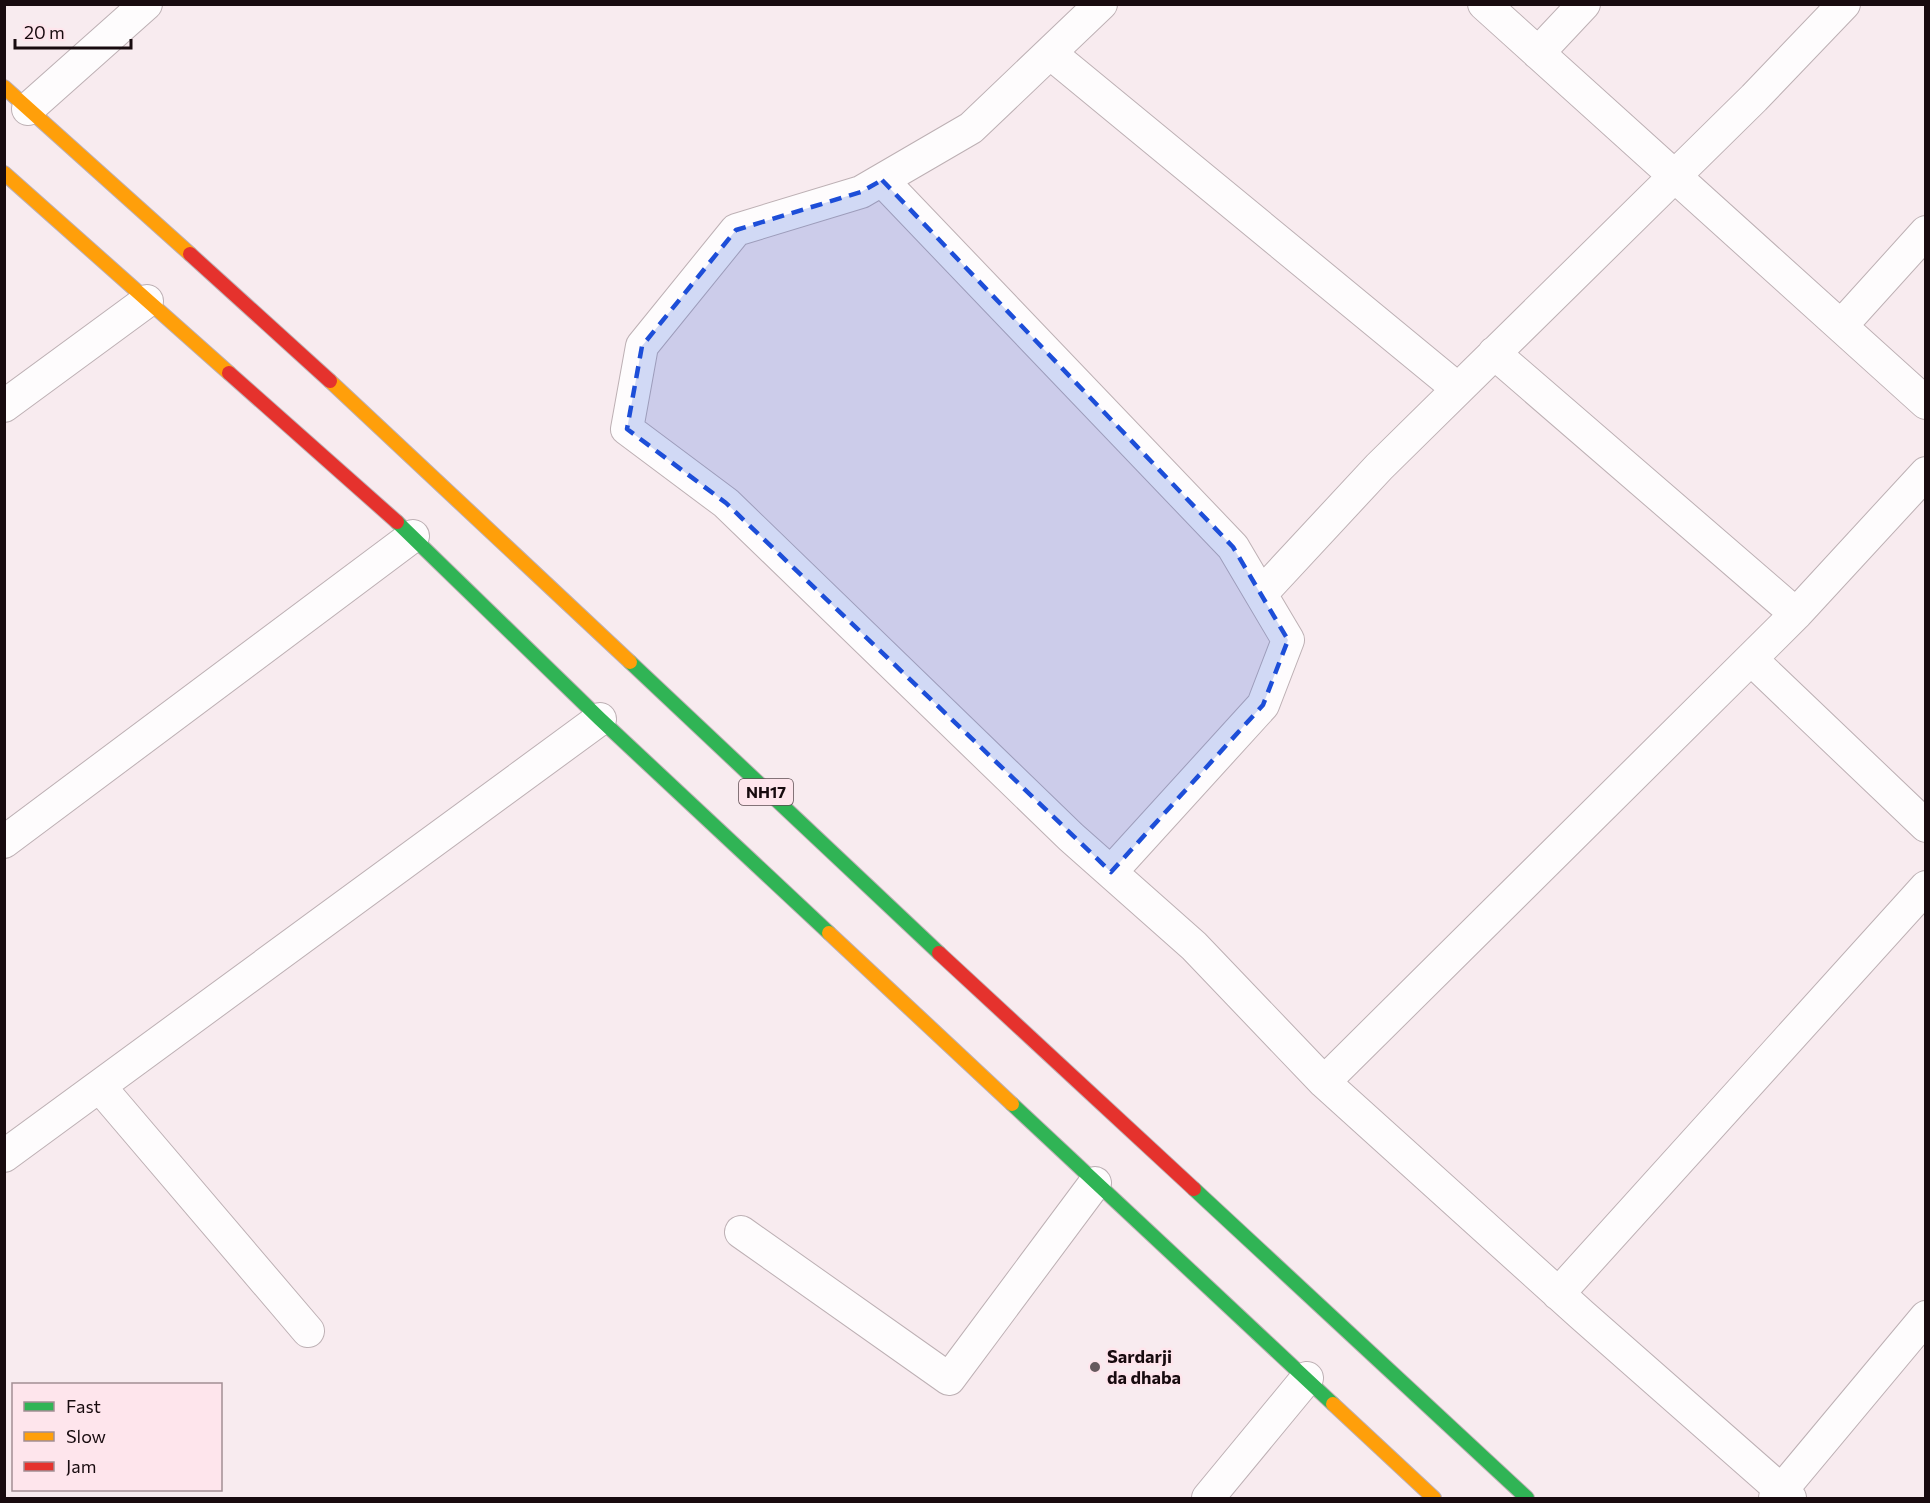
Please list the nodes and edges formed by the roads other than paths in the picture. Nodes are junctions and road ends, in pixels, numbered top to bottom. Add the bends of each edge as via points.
1 (146, 4) edge
2 (1101, 4) edge
3 (1484, 4) edge
4 (1584, 4) edge
5 (1844, 4) edge
6 (1050, 53) junction
7 (1538, 53) junction
8 (4, 87) edge
9 (27, 109) junction
10 (4, 173) edge
11 (1675, 176) junction
12 (882, 180) junction
13 (1926, 232) edge
14 (147, 302) junction
15 (1841, 326) junction
16 (1494, 353) junction
17 (1458, 390) junction
18 (1926, 403) edge
19 (4, 406) edge
20 (1926, 473) edge
21 (413, 536) junction
22 (1261, 594) junction
23 (1796, 614) junction
24 (1751, 659) junction
25 (600, 719) junction
26 (1926, 826) edge
27 (4, 842) edge
28 (1111, 872) junction
29 (1926, 887) edge
30 (1324, 1082) junction
31 (100, 1087) junction
32 (4, 1156) edge
33 (1095, 1183) junction
34 (741, 1232) dead end
35 (1558, 1294) junction
36 (1926, 1317) edge
37 (308, 1331) dead end
38 (1307, 1378) junction
39 (1782, 1496) edge
40 (1208, 1498) edge
41 (1434, 1498) edge
42 (1527, 1498) edge

1 - 9 street
2 - 6 street
3 - 7 street
4 - 7 street
5 - 11 street
6 - 12 street via 971,128
6 - 17 street
7 - 11 street
8 - 9 highway, NH17
9 - 42 highway, NH17 via 407,450 794,818
10 - 14 highway
11 - 15 street
11 - 16 street
12 - 22 street via 1233,547
12 - 28 street via 861,192 735,230 642,346 627,429 726,503
13 - 15 street
14 - 19 street
14 - 21 highway
15 - 18 street
16 - 17 street
16 - 23 street
17 - 22 street via 1379,467
20 - 23 street
21 - 25 highway
21 - 27 street
22 - 28 street via 1288,640 1263,705
23 - 24 street
24 - 26 street
24 - 30 street
25 - 31 street
25 - 33 highway
28 - 30 street via 1194,946
29 - 35 street
30 - 35 street
31 - 32 street
31 - 37 street
33 - 34 street via 950,1379
33 - 38 highway
35 - 39 street
36 - 39 street
38 - 40 street
38 - 41 highway

